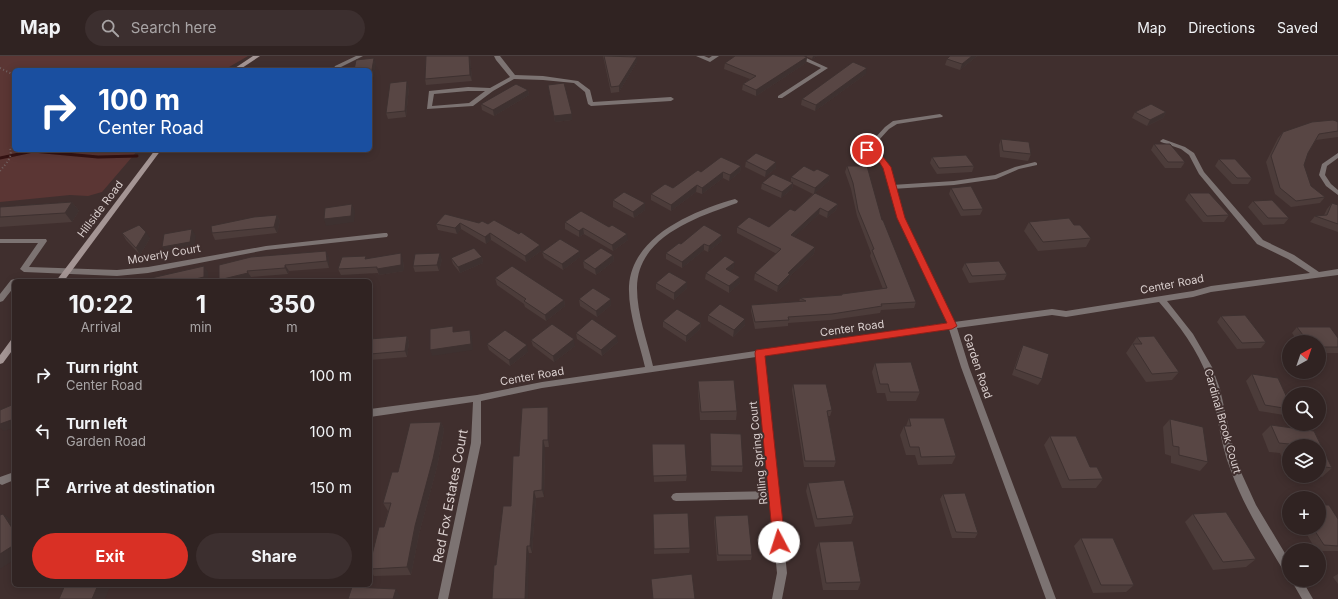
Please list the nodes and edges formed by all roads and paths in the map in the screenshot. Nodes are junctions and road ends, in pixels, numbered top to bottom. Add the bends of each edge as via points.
1 (257, 56) edge
2 (360, 56) edge
3 (497, 56) edge
4 (700, 56) edge
5 (716, 56) edge
6 (797, 56) edge
7 (0, 68) edge
8 (238, 68) edge
9 (337, 68) edge
10 (12, 75) edge
11 (513, 77) junction
12 (491, 90) junction
13 (780, 97) dead end
14 (671, 99) dead end
15 (940, 116) dead end
16 (1164, 141) dead end
17 (12, 146) edge
18 (157, 152) edge
19 (1338, 155) edge
20 (1036, 164) dead end
21 (0, 171) edge
22 (892, 187) junction
23 (1338, 193) edge
24 (735, 201) dead end
25 (384, 234) dead end
26 (0, 241) edge
27 (24, 269) junction
28 (68, 271) junction
29 (1338, 272) edge
30 (1318, 275) junction
31 (16, 279) edge
32 (62, 279) edge
33 (12, 284) edge
34 (0, 299) edge
35 (1161, 299) junction
36 (952, 326) junction
37 (12, 345) edge
38 (760, 353) junction
39 (0, 361) edge
40 (650, 369) junction
41 (477, 398) junction
42 (372, 413) edge
43 (12, 477) edge
44 (2, 481) dead end
45 (774, 495) junction
46 (676, 497) dead end
47 (1282, 557) edge
48 (1300, 587) edge
49 (443, 599) edge
50 (778, 599) edge
51 (1051, 599) edge
52 (1308, 599) edge

1 - 8 street
2 - 9 street
3 - 11 street
4 - 5 street via 710,60
6 - 13 street via 825,68
7 - 10 path
11 - 12 street
11 - 14 street via 576,82 588,91 591,104
12 - 12 street via 471,105 429,108 430,92
15 - 22 street, Garden Road via 895,122 867,150 887,167
16 - 30 street via 1192,154 1201,173 1254,237
17 - 21 path via 11,155
18 - 28 street, Hillside Road
19 - 23 street via 1324,165 1322,175 1328,185
20 - 22 street via 989,179
22 - 36 street, Garden Road via 901,218
24 - 40 street via 686,219 672,228 652,244 638,267 633,287 634,299
25 - 28 street, Moverly Court via 266,248 148,270 117,273
26 - 27 street via 44,241
27 - 28 street, Moverly Court
27 - 31 street
28 - 32 street, Hillside Road
29 - 30 street, Center Road
30 - 35 street, Center Road via 1210,289
33 - 34 street
35 - 36 street, Center Road via 1066,314 1052,312
35 - 47 street, Cardinal Brook Court via 1199,347 1213,380 1235,469 1258,517
36 - 38 street, Center Road
36 - 51 street, Garden Road
37 - 39 street
38 - 40 street, Center Road
38 - 45 street, Rolling Spring Court
40 - 41 street, Center Road via 542,385
41 - 42 street, Center Road
41 - 49 street, Red Fox Estates Court via 476,443
43 - 44 street
45 - 46 street
45 - 50 street, Rolling Spring Court via 782,573
48 - 52 street

